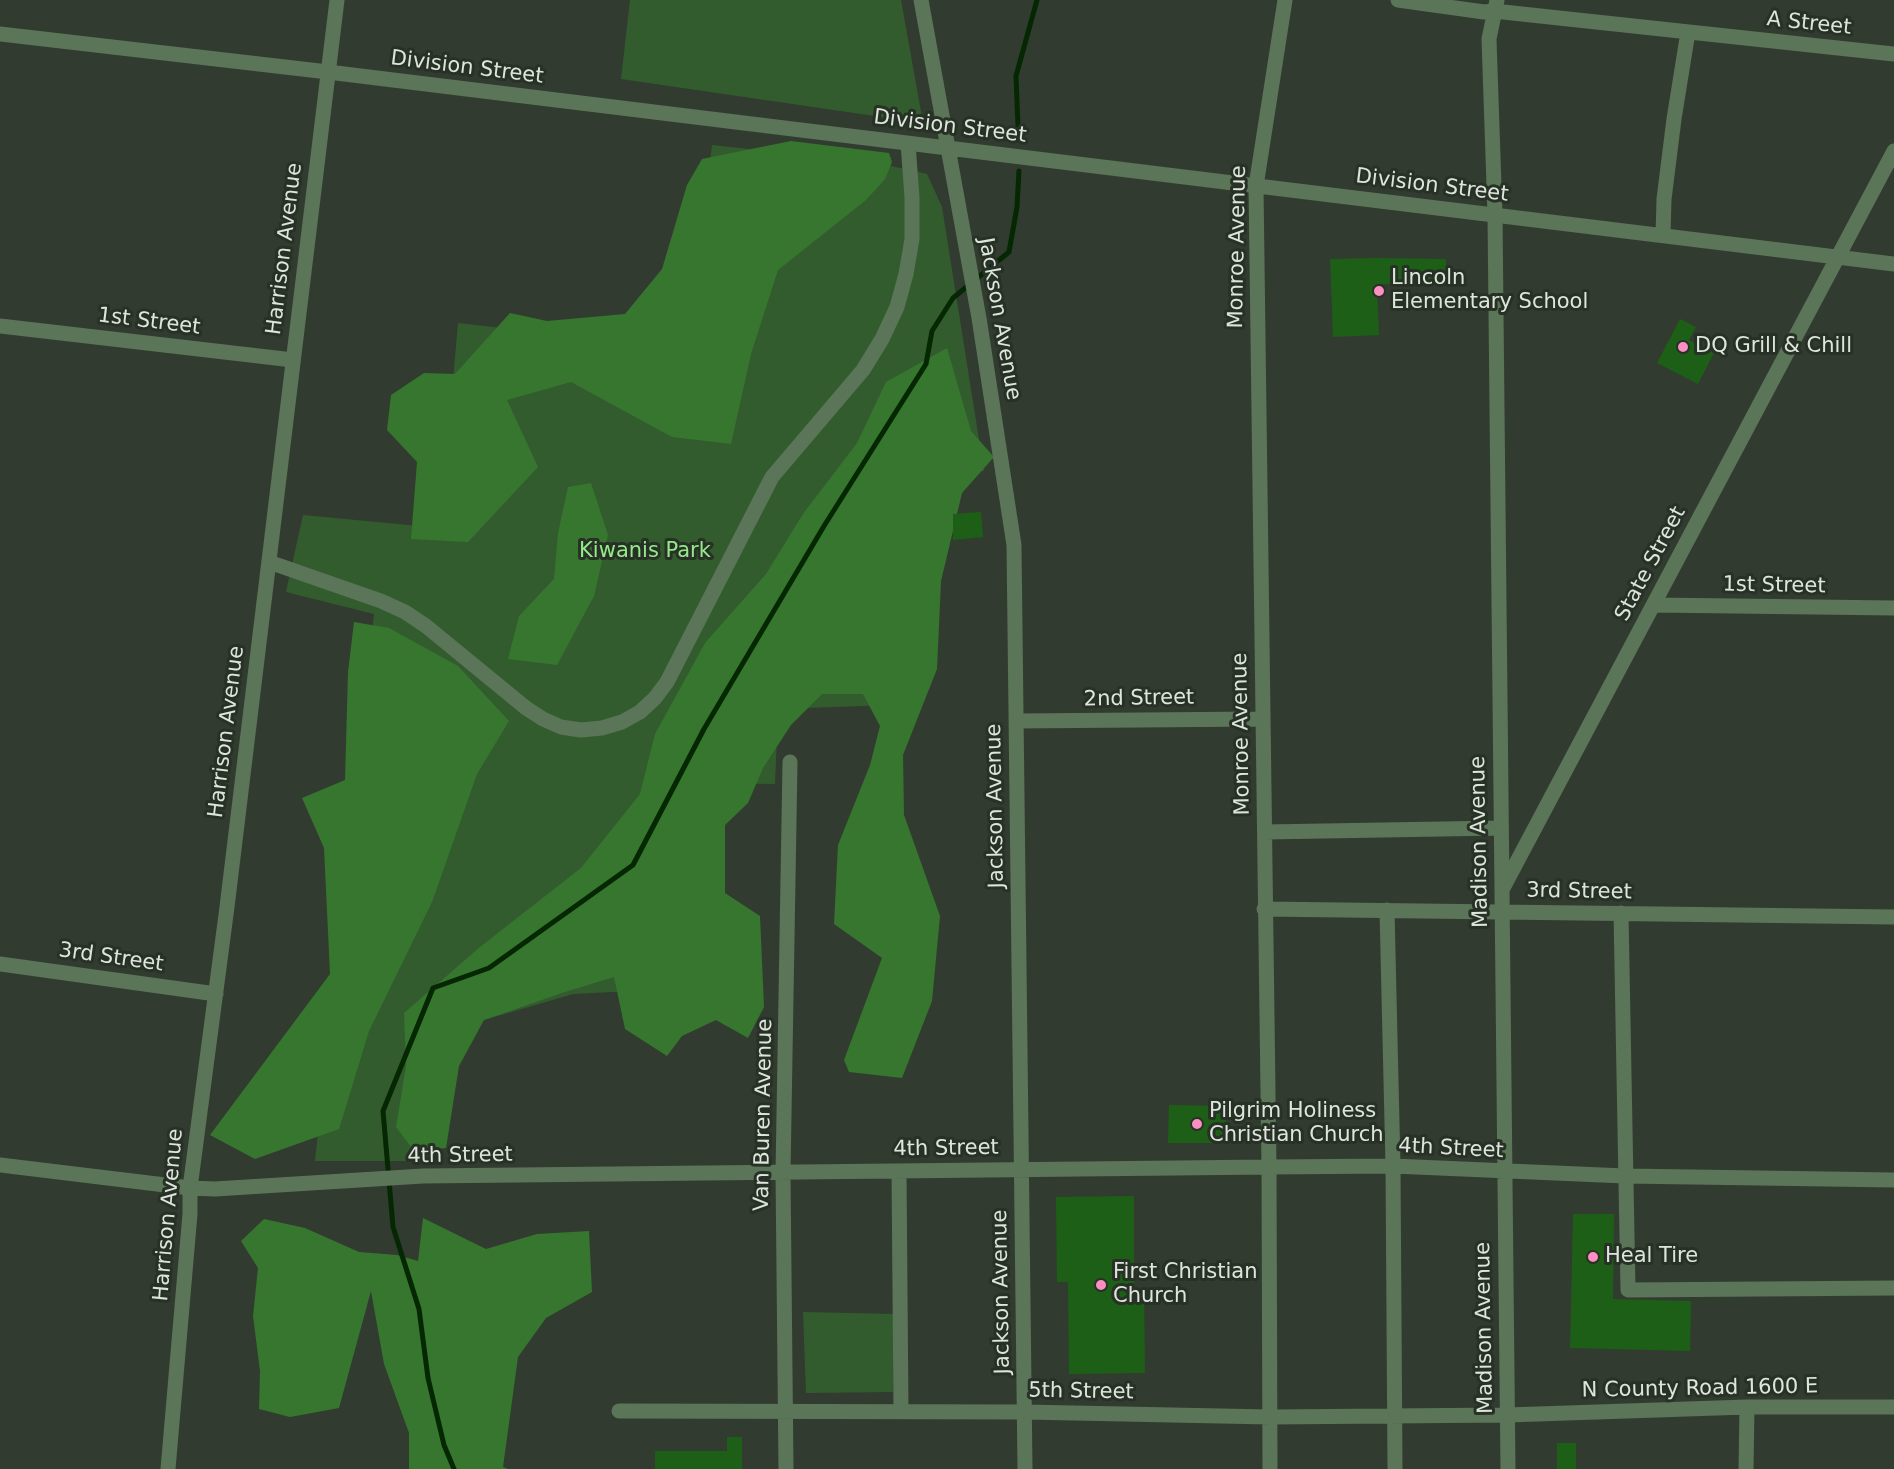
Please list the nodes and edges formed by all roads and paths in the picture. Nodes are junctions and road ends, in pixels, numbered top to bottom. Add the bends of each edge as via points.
1 (337, 0) edge
2 (921, 0) edge
3 (1285, 0) edge
4 (1398, 0) edge
5 (1495, 6) edge
6 (1688, 32) junction
7 (0, 34) edge
8 (1894, 54) edge
9 (328, 72) junction
10 (908, 143) junction
11 (948, 148) junction
12 (1894, 151) edge
13 (1256, 186) junction
14 (1495, 215) junction
15 (1662, 235) junction
16 (1838, 257) junction
17 (1894, 264) edge
18 (0, 326) edge
19 (293, 360) junction
20 (269, 562) junction
21 (1653, 605) junction
22 (1894, 608) edge
23 (1262, 719) junction
24 (1016, 721) junction
25 (790, 762) dead end
26 (1501, 828) junction
27 (1265, 832) junction
28 (1502, 891) junction
29 (1264, 909) junction
30 (1387, 910) junction
31 (1502, 912) junction
32 (1621, 913) junction
33 (1894, 917) edge
34 (0, 964) edge
35 (216, 994) junction
36 (0, 1165) edge
37 (1393, 1166) junction
38 (1269, 1167) junction
39 (1021, 1168) junction
40 (899, 1171) junction
41 (783, 1173) junction
42 (1503, 1173) junction
43 (1624, 1176) junction
44 (1894, 1180) edge
45 (190, 1188) junction
46 (1894, 1288) edge
47 (1747, 1407) junction
48 (1894, 1407) edge
49 (619, 1411) dead end
50 (786, 1411) junction
51 (901, 1411) junction
52 (1025, 1412) junction
53 (1507, 1415) junction
54 (1394, 1416) junction
55 (1270, 1417) junction
56 (168, 1469) edge
57 (786, 1469) edge
58 (1025, 1469) edge
59 (1270, 1469) edge
60 (1395, 1469) edge
61 (1508, 1469) edge
62 (1746, 1469) edge

1 - 9 street, Harrison Avenue
2 - 11 street, Jackson Avenue
3 - 13 street, Monroe Avenue
4 - 5 street, A Street via 1484,12
5 - 6 street, A Street
5 - 14 street, Madison Avenue via 1489,39
6 - 8 street, A Street
6 - 15 street
7 - 9 street, Division Street
9 - 10 street, Division Street
9 - 19 street, Harrison Avenue
10 - 11 street, Division Street
10 - 20 street via 912,239 897,307 882,339 863,370 771,477 666,682 640,712 622,722 581,730 543,720 405,612
11 - 13 street, Division Street
11 - 24 street, Jackson Avenue via 1014,545
12 - 16 street, State Street
13 - 14 street, Division Street
13 - 23 street, Monroe Avenue
14 - 15 street, Division Street
14 - 26 street, Madison Avenue
15 - 16 street, Division Street
16 - 17 street, Division Street
16 - 21 street, State Street
18 - 19 street, 1st Street
19 - 20 street, Harrison Avenue
20 - 35 street, Harrison Avenue
21 - 22 street, 1st Street
21 - 28 street, State Street
23 - 24 street, 2nd Street
23 - 27 street, Monroe Avenue
24 - 39 street, Jackson Avenue
25 - 41 street, Van Buren Avenue
26 - 27 street
26 - 28 street, Madison Avenue
27 - 29 street, Monroe Avenue
28 - 31 street, Madison Avenue
29 - 30 street, 3rd Street
29 - 38 street, Monroe Avenue
30 - 31 street, 3rd Street
30 - 37 street
31 - 32 street, 3rd Street
31 - 42 street, Madison Avenue
32 - 33 street, 3rd Street
32 - 43 street
34 - 35 street, 3rd Street
35 - 45 street, Harrison Avenue
36 - 45 street, 4th Street
37 - 38 street, 4th Street
37 - 42 street, 4th Street
37 - 54 street
38 - 39 street, 4th Street
38 - 55 street, Monroe Avenue
39 - 40 street, 4th Street
39 - 52 street, Jackson Avenue
40 - 41 street, 4th Street
40 - 51 street
41 - 45 street, 4th Street via 423,1176
41 - 50 street, Van Buren Avenue
42 - 43 street, 4th Street
42 - 53 street, Madison Avenue
43 - 44 street, 4th Street
43 - 46 street via 1628,1290
45 - 56 street, Harrison Avenue
47 - 48 street, N County Road 1600 E
47 - 53 street, N County Road 1600 E
47 - 62 street
49 - 50 street, 5th Street
50 - 51 street, 5th Street
50 - 57 street, Van Buren Avenue
51 - 52 street, 5th Street
52 - 55 street, 5th Street
52 - 58 street, Jackson Avenue
53 - 54 street, 5th Street
53 - 61 street, Madison Avenue
54 - 55 street, 5th Street
54 - 60 street
55 - 59 street, Monroe Avenue

